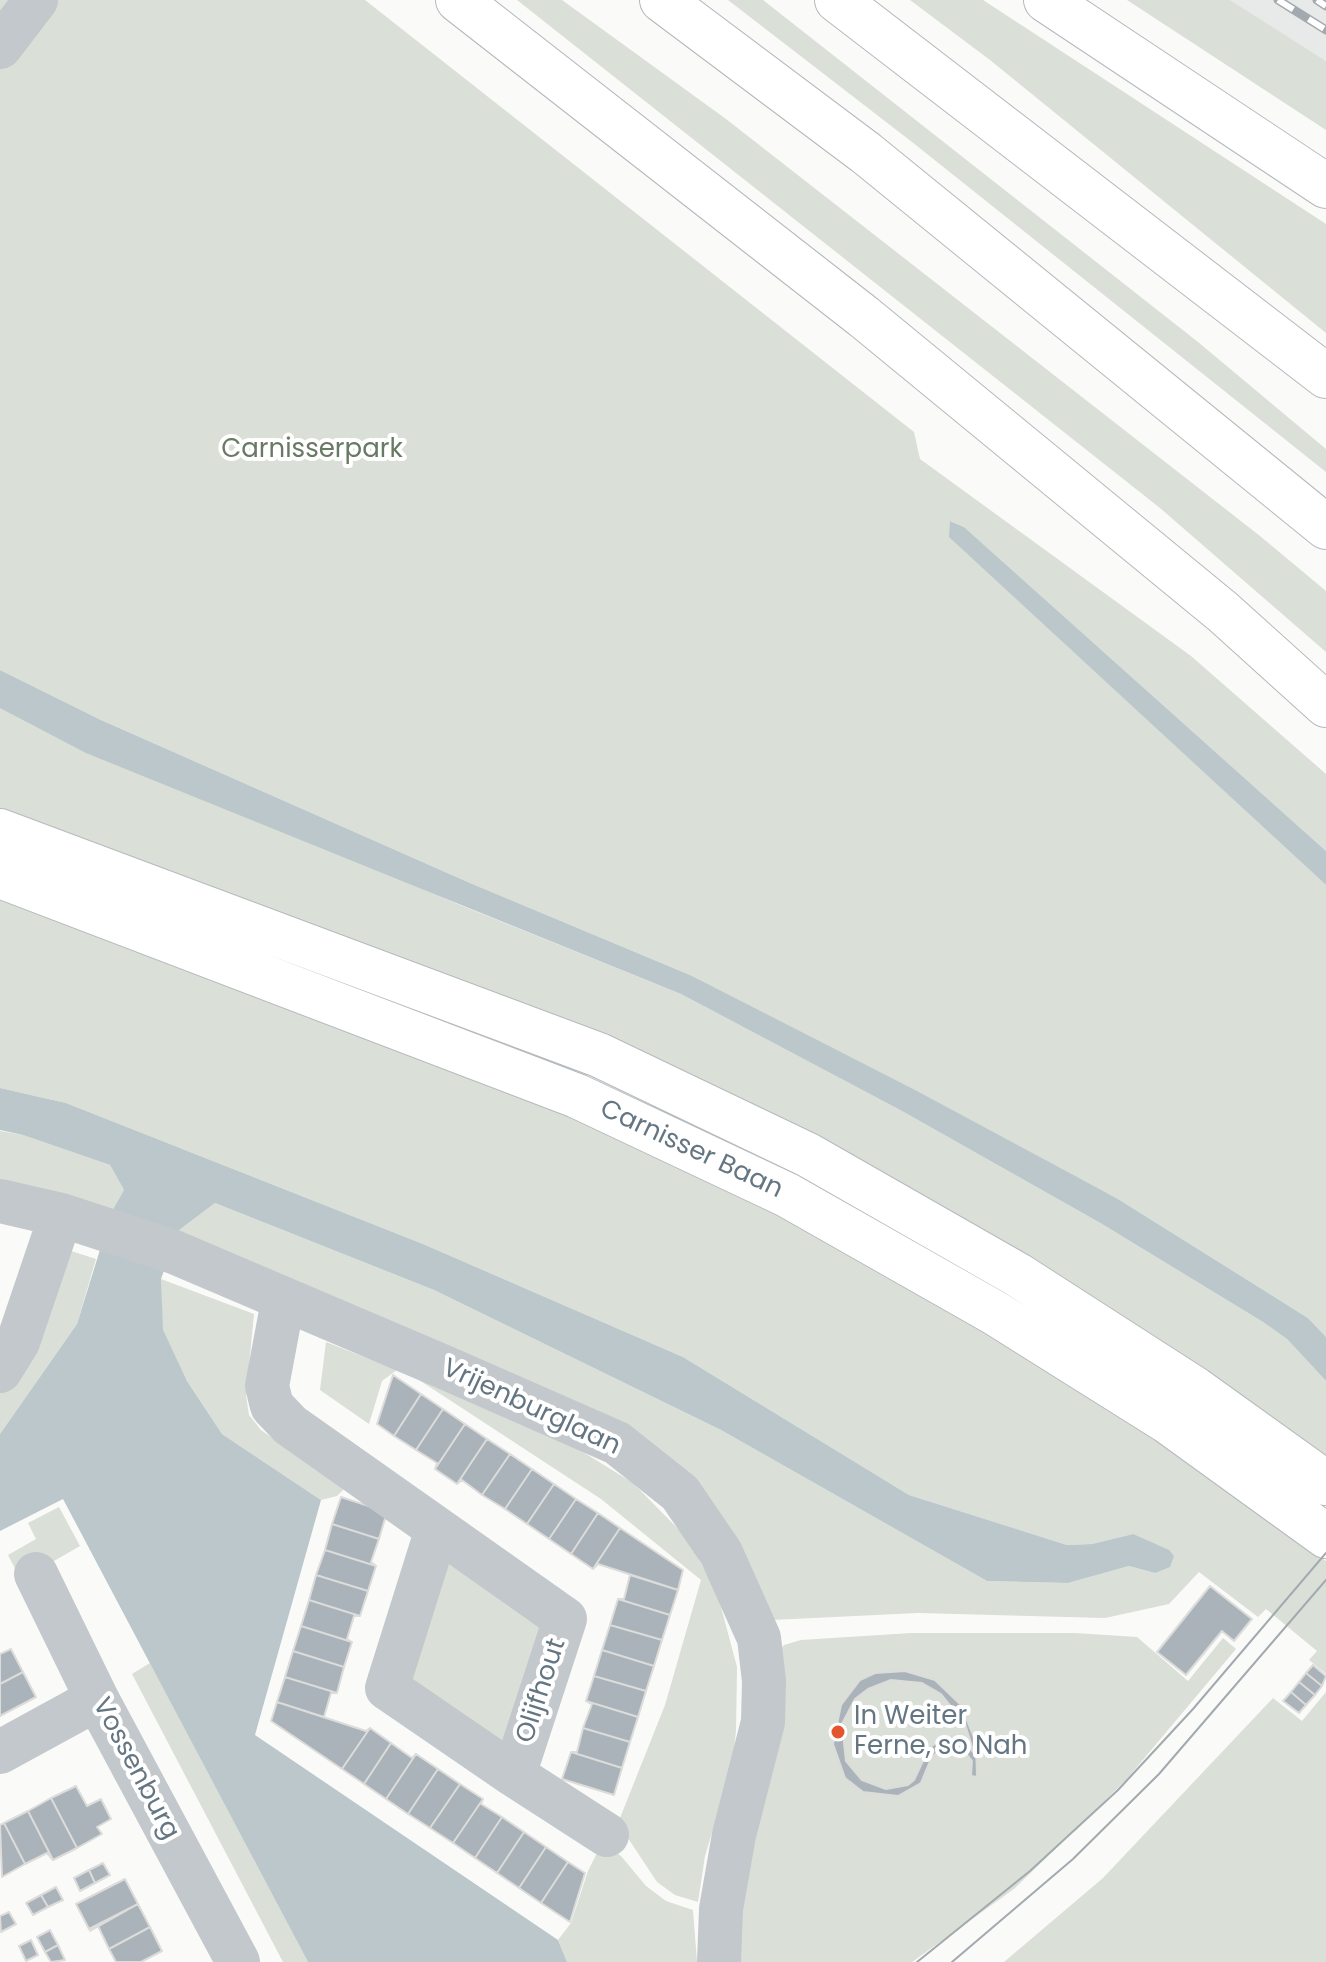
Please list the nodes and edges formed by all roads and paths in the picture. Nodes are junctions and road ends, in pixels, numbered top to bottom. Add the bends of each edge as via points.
1 (36, 0) edge
2 (458, 0) edge
3 (662, 0) edge
4 (837, 0) edge
5 (1046, 0) edge
6 (0, 47) edge
7 (1326, 186) edge
8 (1326, 376) edge
9 (1326, 527) edge
10 (1326, 705) edge
11 (0, 831) edge
12 (0, 876) edge
13 (0, 1201) edge
14 (61, 1215) junction
15 (283, 1301) junction
16 (0, 1371) edge
17 (1326, 1483) edge
18 (437, 1529) junction
19 (1326, 1536) edge
20 (36, 1574) dead end
21 (97, 1699) junction
22 (0, 1752) edge
23 (514, 1775) junction
24 (607, 1835) dead end
25 (238, 1962) edge
26 (719, 1962) edge

1 - 6 street
2 - 10 main road via 864,317 1223,612
3 - 9 main road via 866,153
4 - 8 main road
5 - 7 main road
11 - 17 main road, Carnisser Baan via 599,1055 808,1155 1018,1275 1195,1389
12 - 19 main road, Carnisser Baan via 577,1096 787,1195 995,1313 1154,1413
13 - 14 street, Vrijenburglaan
14 - 15 street, Vrijenburglaan via 174,1252
14 - 16 street via 18,1342
15 - 18 street, Olijfhout via 267,1386 272,1406 290,1425
15 - 26 street, Vrijenburglaan via 617,1443 680,1493 721,1553 759,1638 764,1681 763,1722 721,1909
18 - 23 street, Olijfhout via 565,1619
18 - 23 street, Olijfhout via 387,1688
20 - 21 street, Vossenburg
21 - 22 street
21 - 25 street, Vossenburg
23 - 24 street, Olijfhout

